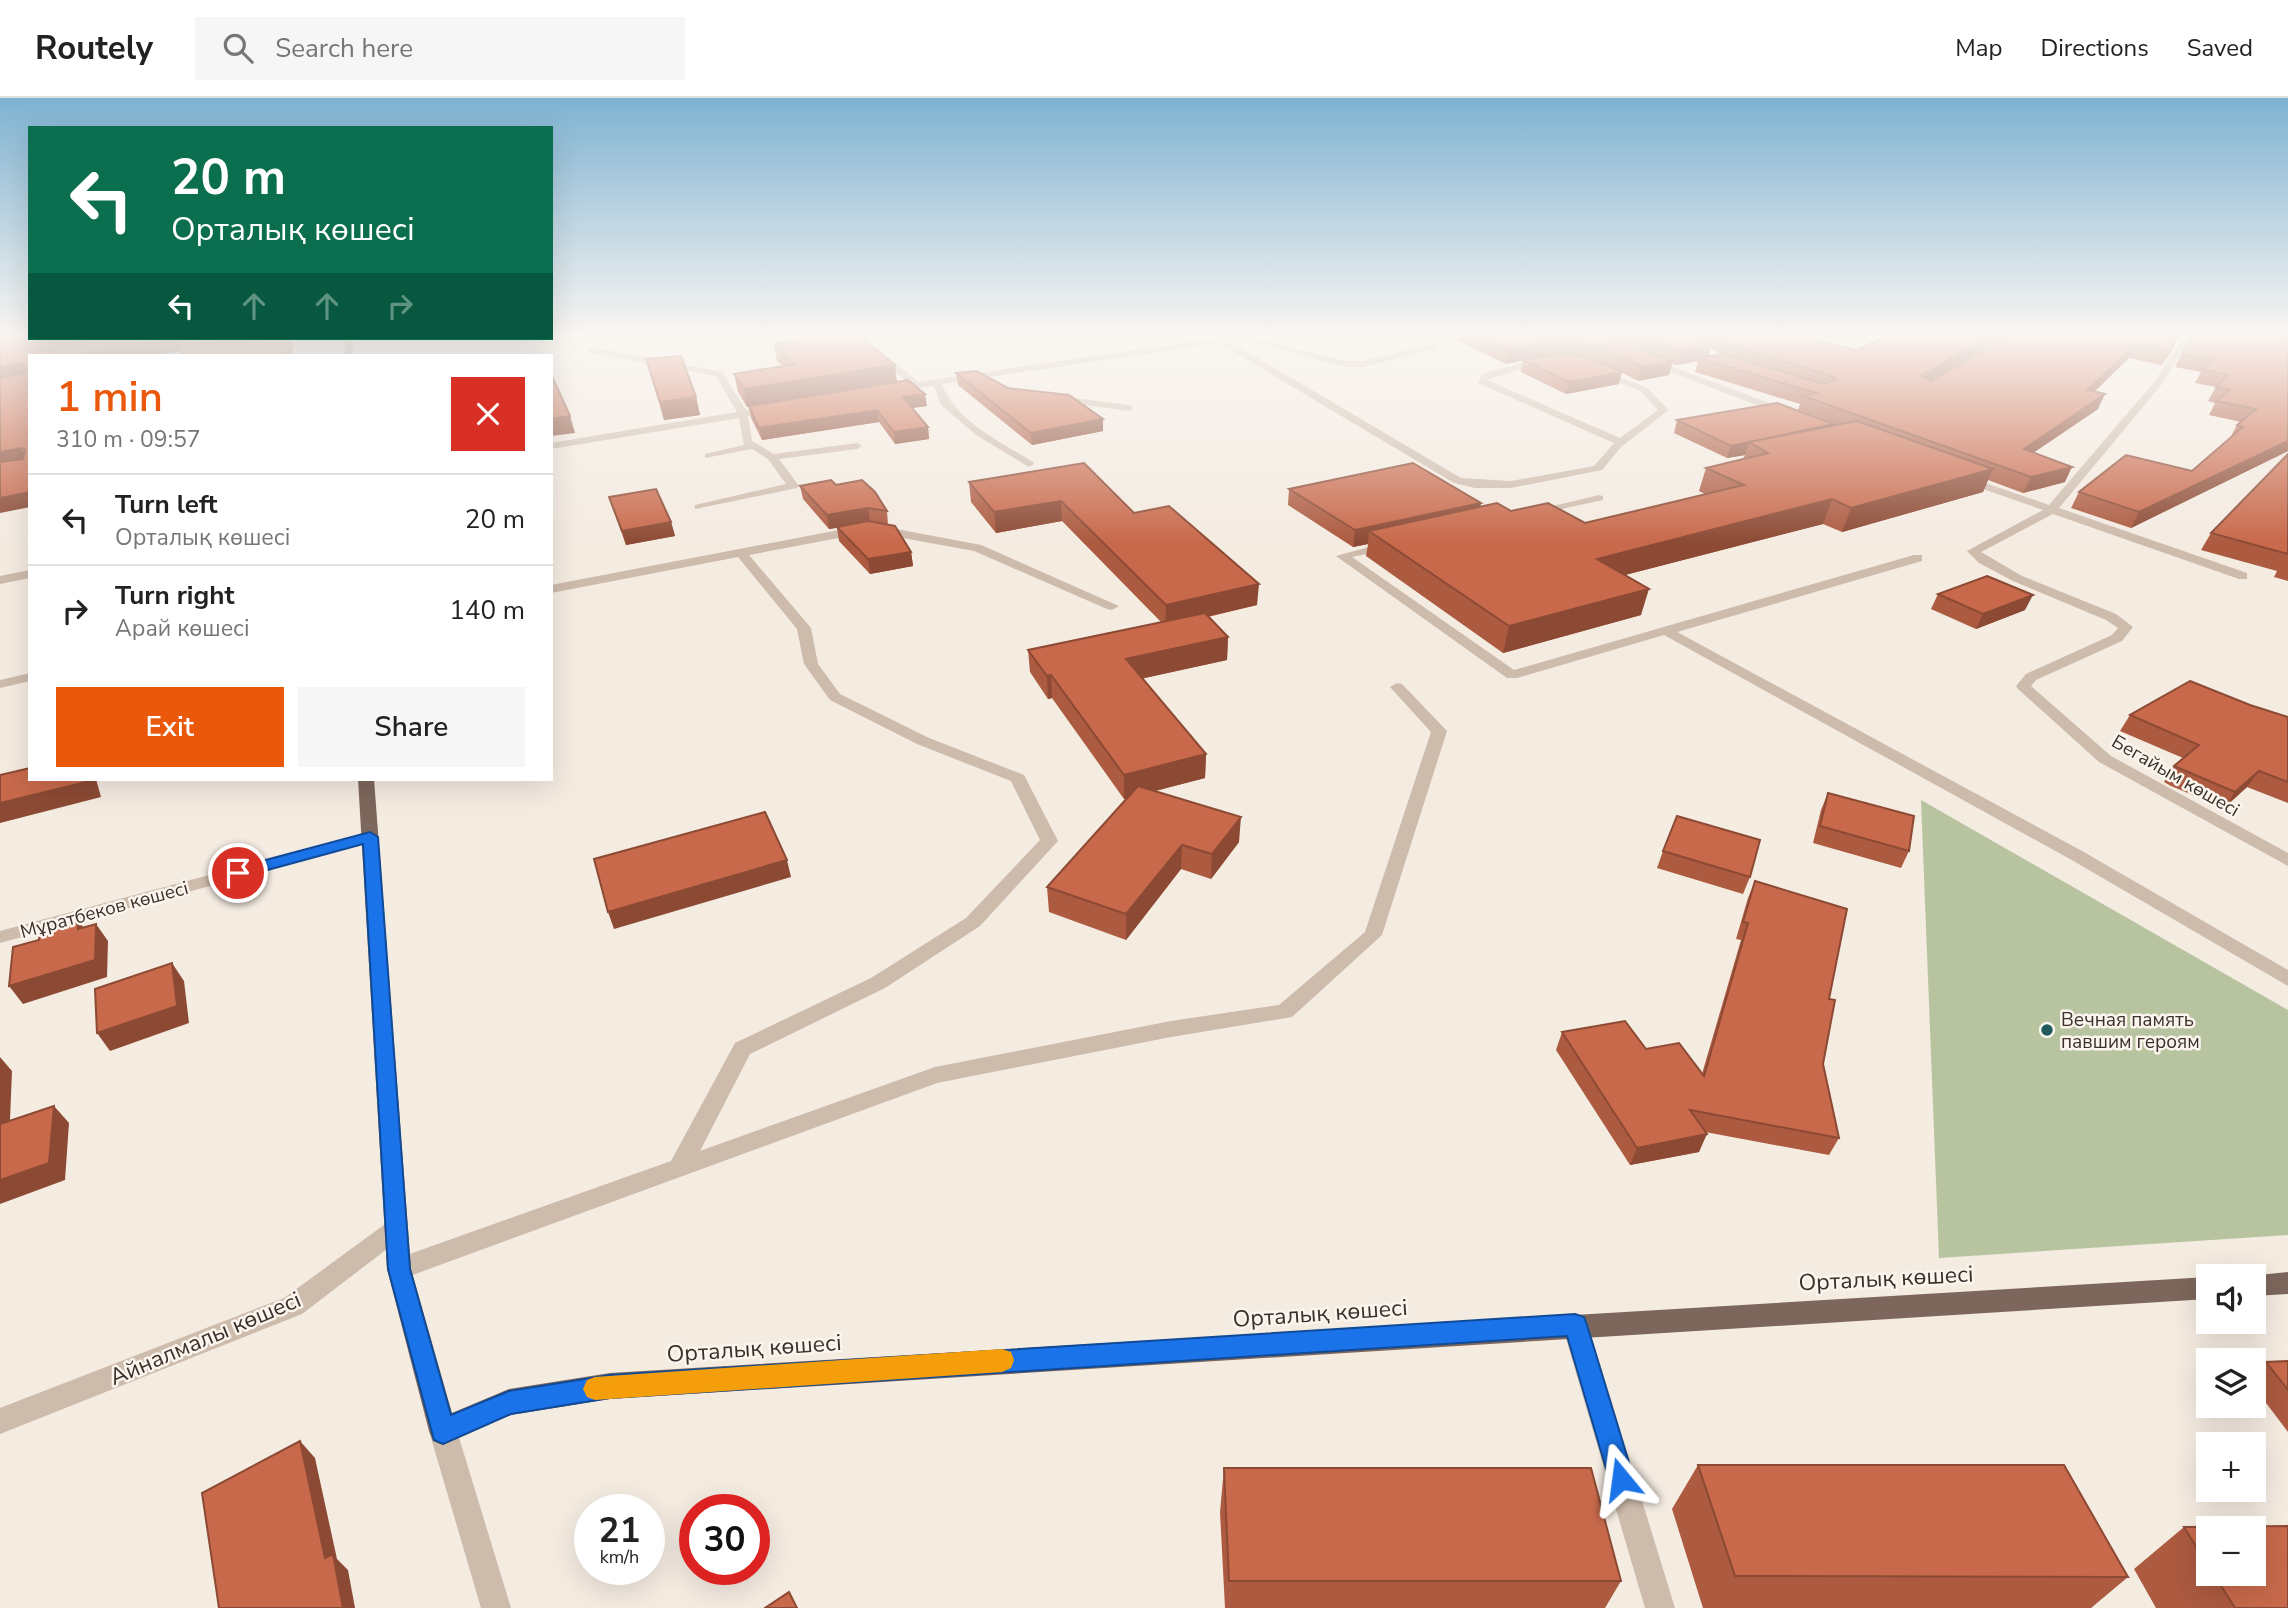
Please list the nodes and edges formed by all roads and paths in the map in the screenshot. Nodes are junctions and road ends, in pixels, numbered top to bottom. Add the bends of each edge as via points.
1 (737, 402) edge
2 (944, 402) edge
3 (1085, 402) edge
4 (1326, 402) edge
5 (1530, 402) edge
6 (1656, 402) edge
7 (1759, 402) edge
8 (2142, 402) edge
9 (783, 407) edge
10 (1129, 408) dead end
11 (743, 413) junction
12 (1801, 418) edge
13 (1621, 442) junction
14 (553, 446) edge
15 (752, 446) junction
16 (857, 446) dead end
17 (709, 456) dead end
18 (772, 457) junction
19 (1029, 464) dead end
20 (1951, 474) edge
21 (1599, 498) dead end
22 (698, 507) dead end
23 (2050, 511) junction
24 (1518, 516) edge
25 (1409, 541) edge
26 (741, 553) junction
27 (1918, 558) dead end
28 (28, 574) edge
29 (2243, 576) dead end
30 (0, 580) edge
31 (553, 589) edge
32 (1112, 606) dead end
33 (1668, 632) junction
34 (28, 677) edge
35 (0, 684) edge
36 (1397, 687) dead end
37 (366, 781) edge
38 (370, 837) junction
39 (2288, 860) edge
40 (0, 937) edge
41 (2288, 979) edge
42 (680, 1166) junction
43 (396, 1229) junction
44 (399, 1269) junction
45 (2288, 1283) edge
46 (2266, 1284) edge
47 (2196, 1289) edge
48 (1575, 1325) junction
49 (0, 1421) edge
50 (443, 1432) junction
51 (496, 1608) edge
52 (1660, 1608) edge

1 - 11 street
2 - 19 street via 980,433
3 - 10 street
4 - 13 street via 1458,481 1473,485 1503,486 1598,468
5 - 13 street
6 - 13 street via 1664,410
7 - 12 street
8 - 23 street
9 - 11 street
11 - 14 street
11 - 15 street via 747,442
15 - 17 street
15 - 18 street
16 - 18 street
18 - 22 street via 793,486
20 - 23 street
21 - 24 street
23 - 29 street
23 - 39 street, Бегайым көшесі via 1973,551 2002,570 2126,627 2117,638 2031,677 2023,686 2105,759
25 - 33 street via 1342,556 1513,675
26 - 31 street
26 - 32 street via 870,528 977,548
26 - 42 street via 804,628 811,664 835,696 923,741 1018,778 1049,841 973,922 878,983 742,1049
27 - 33 street
28 - 30 street
33 - 41 street via 2076,855
34 - 35 street
36 - 42 street via 1439,731 1373,935 1285,1012 935,1075
37 - 38 main road
38 - 40 street, Мұратбеков көшесі
38 - 43 main road
42 - 44 street
43 - 44 main road
43 - 49 street, Айналмалы көшесі via 293,1306
44 - 50 main road
45 - 46 main road
47 - 48 main road, Орталық көшесі
48 - 50 main road, Орталық көшесі via 610,1387 509,1402
48 - 52 street
50 - 51 street

